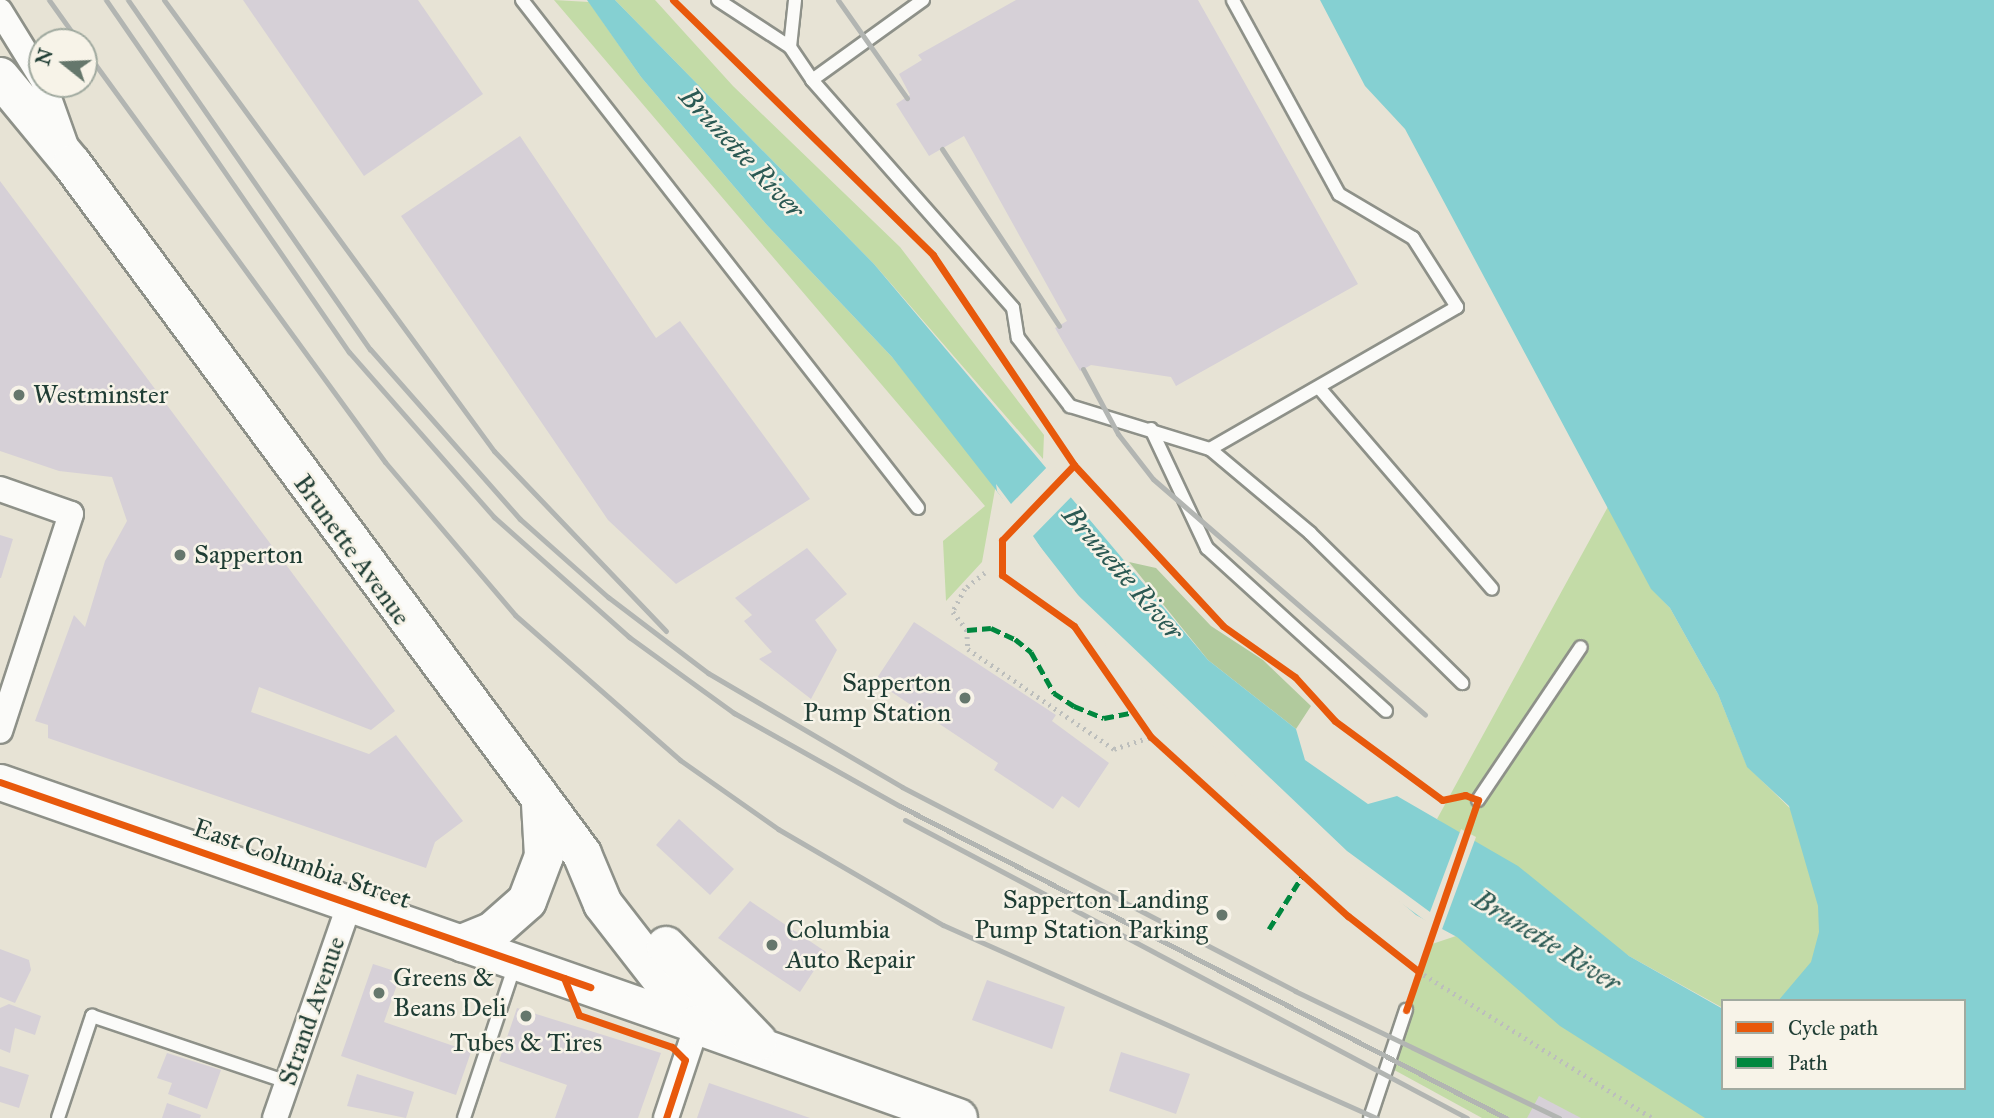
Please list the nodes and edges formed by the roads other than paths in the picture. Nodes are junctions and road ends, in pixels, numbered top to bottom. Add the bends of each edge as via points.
1 (522, 0) edge
2 (718, 0) edge
3 (794, 0) edge
4 (923, 0) edge
5 (1233, 0) edge
6 (0, 11) edge
7 (790, 47) junction
8 (28, 56) edge
9 (0, 77) edge
10 (812, 80) junction
11 (49, 98) edge
12 (72, 164) junction
13 (1321, 390) junction
14 (1152, 429) junction
15 (1210, 449) junction
16 (0, 489) edge
17 (918, 508) dead end
18 (1492, 589) dead end
19 (1581, 647) dead end
20 (1462, 683) dead end
21 (1386, 712) dead end
22 (0, 732) edge
23 (0, 782) edge
24 (1478, 800) dead end
25 (541, 804) junction
26 (582, 854) junction
27 (350, 903) junction
28 (464, 943) junction
29 (516, 961) junction
30 (1406, 1010) road end
31 (697, 1025) junction
32 (767, 1051) junction
33 (287, 1082) junction
34 (58, 1118) edge
35 (275, 1118) edge
36 (464, 1118) edge
37 (666, 1118) edge
38 (958, 1118) edge
39 (1370, 1118) edge

1 - 17 lane
2 - 7 lane
3 - 7 lane
4 - 10 lane
5 - 13 lane via 1339,194 1413,238 1457,307
6 - 8 street
7 - 10 lane
9 - 12 main road, Brunette Avenue
10 - 14 lane via 1013,308 1018,338 1070,405
11 - 12 street
12 - 25 main road, Brunette Avenue
13 - 15 lane
13 - 18 lane
14 - 15 lane
14 - 21 lane via 1207,548
15 - 20 lane via 1310,533
16 - 22 street via 71,514
19 - 24 lane
23 - 27 street, East Columbia Street
25 - 26 main road, Brunette Avenue
25 - 28 main road via 544,856 527,901 493,931
26 - 31 main road, Brunette Avenue via 603,904
26 - 32 main road
27 - 28 street, East Columbia Street
27 - 33 street, Strand Avenue
28 - 29 street, East Columbia Street
29 - 31 street, East Columbia Street
29 - 36 lane
30 - 39 lane
31 - 32 main road, East Columbia Street
31 - 37 street
32 - 38 main road, East Columbia Street
33 - 34 lane via 92,1016
33 - 35 street, Strand Avenue

